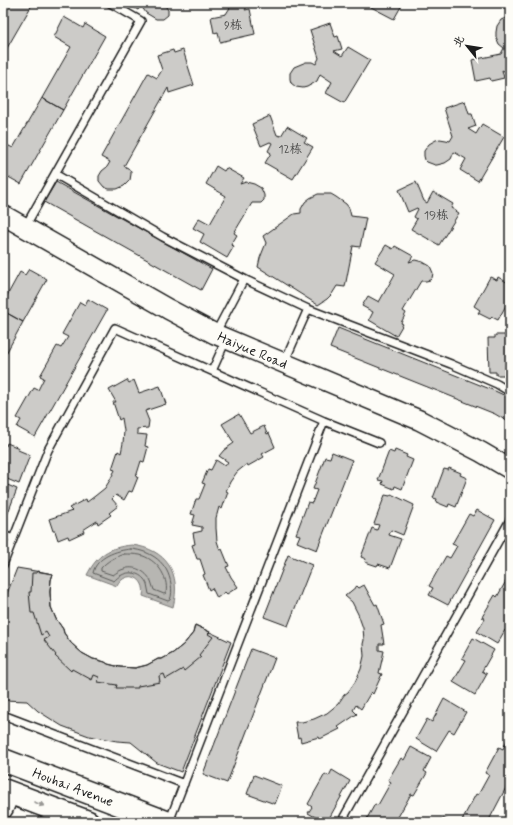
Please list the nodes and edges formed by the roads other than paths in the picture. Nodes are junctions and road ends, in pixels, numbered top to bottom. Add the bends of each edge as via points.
1 (110, 3) edge
2 (507, 3) edge
3 (510, 4) edge
4 (55, 174) junction
5 (3, 215) edge
6 (25, 228) junction
7 (244, 279) junction
8 (308, 309) junction
9 (221, 336) junction
10 (284, 364) junction
11 (212, 371) junction
12 (510, 392) edge
13 (324, 420) junction
14 (379, 443) dead end
15 (510, 470) edge
16 (510, 520) edge
17 (3, 535) edge
18 (13, 539) junction
19 (3, 565) edge
20 (3, 715) edge
21 (3, 760) edge
22 (184, 784) junction
23 (5, 797) edge
24 (344, 817) dead end
25 (88, 822) edge
26 (166, 822) edge
27 (169, 822) edge

1 - 4 lane via 141,21
2 - 3 lane
4 - 6 lane
4 - 7 lane
5 - 6 street, Haiyue Road
6 - 9 street, Haiyue Road
7 - 8 lane
7 - 9 lane
8 - 10 lane
8 - 12 lane via 451,364
9 - 10 street, Haiyue Road
9 - 11 lane
10 - 15 street, Haiyue Road via 419,420
11 - 13 lane
11 - 18 lane via 115,328 48,450
13 - 14 lane
13 - 22 lane
16 - 24 lane
17 - 18 lane
18 - 19 lane
20 - 22 lane
21 - 26 main road, Houhai Avenue
22 - 27 lane
23 -> 25 main road, Houhai Avenue

